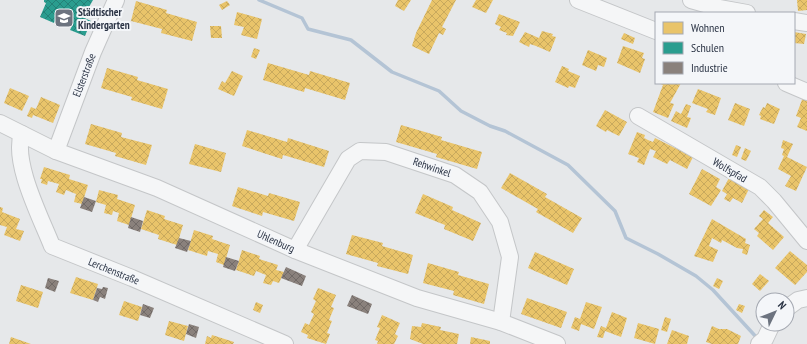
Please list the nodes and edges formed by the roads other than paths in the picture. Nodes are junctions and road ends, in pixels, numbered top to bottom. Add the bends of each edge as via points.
1 (116, 0) edge
2 (578, 0) edge
3 (691, 0) edge
4 (741, 12) edge
5 (795, 21) edge
6 (807, 23) edge
7 (655, 31) edge
8 (788, 84) edge
9 (807, 92) edge
10 (638, 116) dead end
11 (0, 123) edge
12 (22, 134) junction
13 (56, 151) junction
14 (807, 241) edge
15 (295, 250) junction
16 (807, 298) edge
17 (795, 302) edge
18 (501, 322) junction
19 (768, 332) edge
20 (285, 344) edge
21 (557, 344) edge
22 (759, 344) edge

1 - 13 street, Elsterstraße via 93,52
2 - 7 street
3 - 4 street
5 - 6 street
8 - 9 street
10 - 14 street, Wolfspfad via 760,187
11 - 12 street, Uhlenburg
12 - 13 street, Uhlenburg
12 - 20 street, Lerchenstraße via 18,144 20,156 30,192 52,246
13 - 15 street, Uhlenburg via 157,188
15 - 18 street, Uhlenburg via 417,298
15 - 18 street, Rehwinkel via 348,159 360,151 386,152 455,175 480,192 500,222 510,257
16 - 17 street
18 - 21 street, Uhlenburg
19 - 22 street

